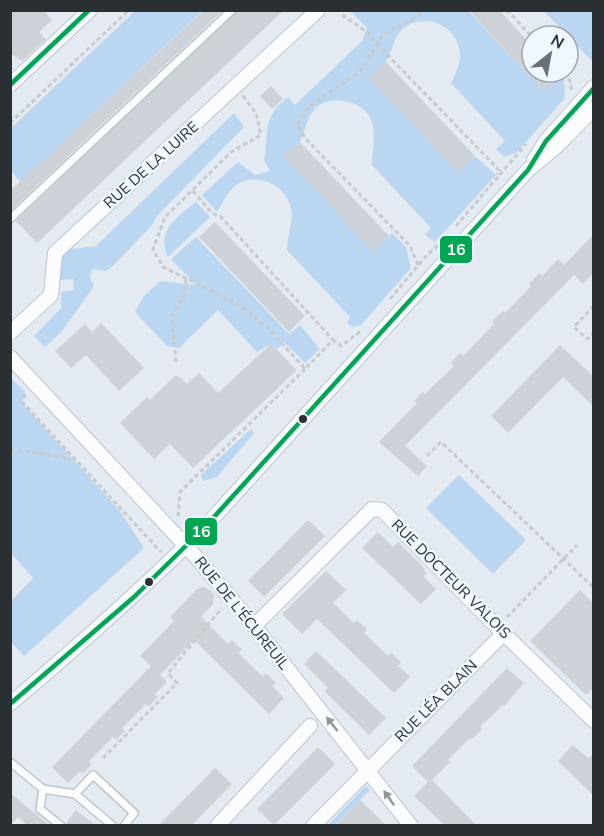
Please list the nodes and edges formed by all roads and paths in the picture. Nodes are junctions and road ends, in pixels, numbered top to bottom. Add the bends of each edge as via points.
1 (90, 10) edge
2 (129, 10) edge
3 (232, 10) edge
4 (318, 10) edge
5 (424, 10) edge
6 (507, 10) edge
7 (342, 15) dead end
8 (520, 24) edge
9 (377, 44) junction
10 (10, 85) edge
11 (237, 88) junction
12 (593, 90) edge
13 (594, 108) edge
14 (11, 121) edge
15 (528, 170) junction
16 (193, 190) junction
17 (10, 219) edge
18 (453, 229) dead end
19 (446, 238) dead end
20 (418, 265) junction
21 (186, 279) junction
22 (389, 300) dead end
23 (594, 306) edge
24 (367, 326) dead end
25 (10, 333) edge
26 (594, 333) edge
27 (333, 340) junction
28 (10, 357) edge
29 (176, 362) dead end
30 (305, 369) junction
31 (26, 390) dead end
32 (10, 449) edge
33 (427, 456) dead end
34 (75, 459) junction
35 (169, 527) junction
36 (577, 545) dead end
37 (187, 546) junction
38 (563, 559) junction
39 (171, 562) junction
40 (594, 588) edge
41 (227, 603) dead end
42 (254, 626) junction
43 (501, 630) junction
44 (10, 704) edge
45 (591, 713) edge
46 (310, 726) dead end
47 (103, 758) dead end
48 (10, 762) edge
49 (368, 770) junction
50 (43, 789) junction
51 (75, 794) junction
52 (61, 825) edge
53 (113, 825) edge
54 (124, 825) edge
55 (217, 825) edge
56 (313, 825) edge
57 (411, 825) edge

1 - 10 street
2 - 14 path
3 - 17 lane
4 - 11 street, RUE DE LA LUIRE
5 - 9 path via 387,33
6 - 8 path
7 - 9 path
9 - 18 path via 499,170
9 - 20 path via 364,67 314,104 297,125 410,246
11 - 16 path via 256,113 261,135 231,152
11 - 25 street, RUE DE LA LUIRE via 55,253 51,295
12 - 15 street via 546,141
13 - 15 street
15 - 37 street
16 - 21 path via 165,217 153,249 163,267
16 - 27 path
19 - 20 path
20 - 22 path
21 - 29 path via 185,294 172,316
21 - 30 path via 236,303 271,331
23 - 26 path via 574,327 587,339
24 - 27 path via 341,346
27 - 30 path
28 - 35 street, RUE DE L'ÉCUREUIL
30 - 35 path via 180,492 177,520
31 - 34 path via 23,403
32 - 34 path
33 - 38 path via 441,442
34 - 39 path
35 - 37 street, RUE DE L'ÉCUREUIL
36 - 38 path
37 - 39 street
37 - 42 street, RUE DE L'ÉCUREUIL
38 - 40 path
38 - 43 path
39 - 44 street
41 - 47 path via 168,673 177,682
42 - 43 street, RUE DOCTEUR VALOIS via 372,509 382,510
49 -> 42 street, RUE DE L'ÉCUREUIL
43 - 45 street, RUE DOCTEUR VALOIS
43 - 49 street, RUE LÉA BLAIN
46 - 55 street
48 - 50 lane
49 - 56 street
57 -> 49 street, RUE DE L'ÉCUREUIL
50 - 51 lane
50 - 52 lane via 40,809
51 - 53 lane
51 - 54 lane via 93,775 134,813

